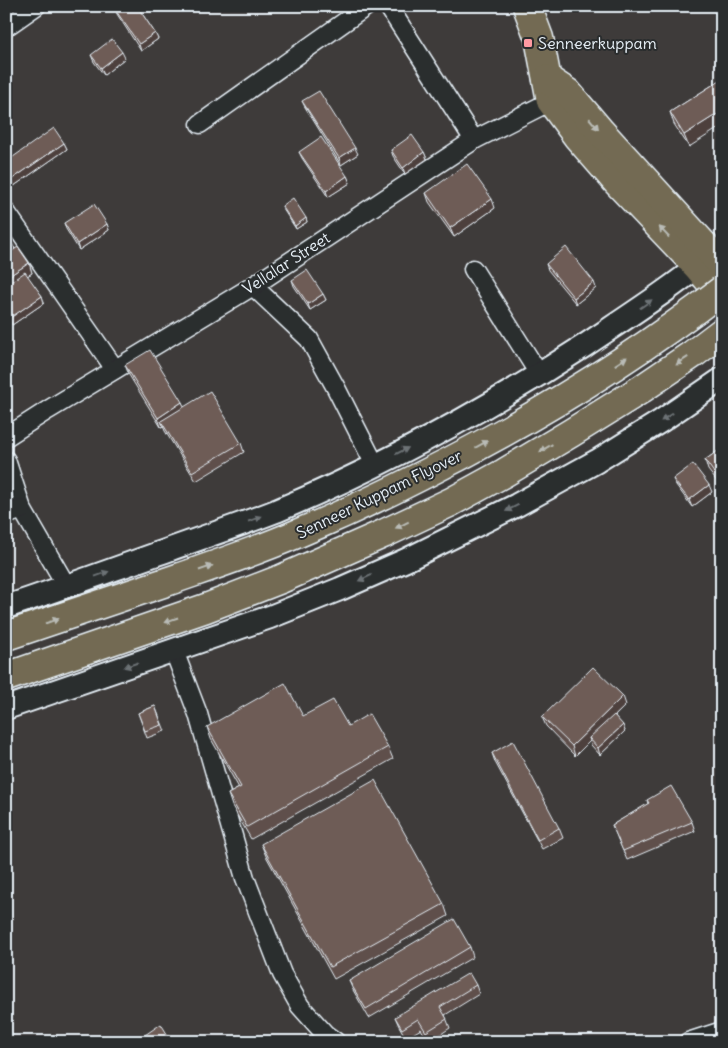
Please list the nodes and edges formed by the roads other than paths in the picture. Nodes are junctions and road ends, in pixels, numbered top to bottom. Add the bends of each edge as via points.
1 (36, 6) edge
2 (367, 6) edge
3 (388, 6) edge
4 (527, 6) edge
5 (6, 28) edge
6 (555, 91) junction
7 (200, 124) dead end
8 (474, 140) junction
9 (6, 212) edge
10 (714, 259) edge
11 (473, 269) dead end
12 (252, 286) junction
13 (722, 290) edge
14 (722, 296) edge
15 (722, 332) edge
16 (114, 369) junction
17 (539, 374) junction
18 (722, 379) edge
19 (6, 437) edge
20 (6, 460) edge
21 (375, 465) junction
22 (14, 512) edge
23 (67, 587) junction
24 (6, 608) edge
25 (6, 636) edge
26 (174, 651) junction
27 (6, 677) edge
28 (6, 708) edge
29 (722, 1030) edge
30 (336, 1042) edge
31 (688, 1042) edge

1 - 5 street
2 - 7 street
3 - 8 street
4 - 6 main road
6 - 8 street, Vellalar Street
6 - 10 main road via 583,143 617,182
8 - 12 street, Vellalar Street
9 - 16 street
10 - 14 main road
17 -> 10 street
11 - 17 street
12 - 16 street, Vellalar Street
12 - 21 street via 309,340
25 -> 13 main road, Senneer Kuppam Flyover, bridge via 222,562 369,502 524,422 594,379
15 -> 27 main road via 640,390 451,502 281,579
16 - 19 street, Vellalar Street
21 -> 17 street via 462,420
18 -> 26 street via 597,461 509,509 340,589
20 - 22 street
23 -> 21 street via 275,511
22 - 23 street
23 - 24 street
26 -> 28 street
26 - 30 street via 198,714 244,878 282,974 300,1006
29 - 31 street

